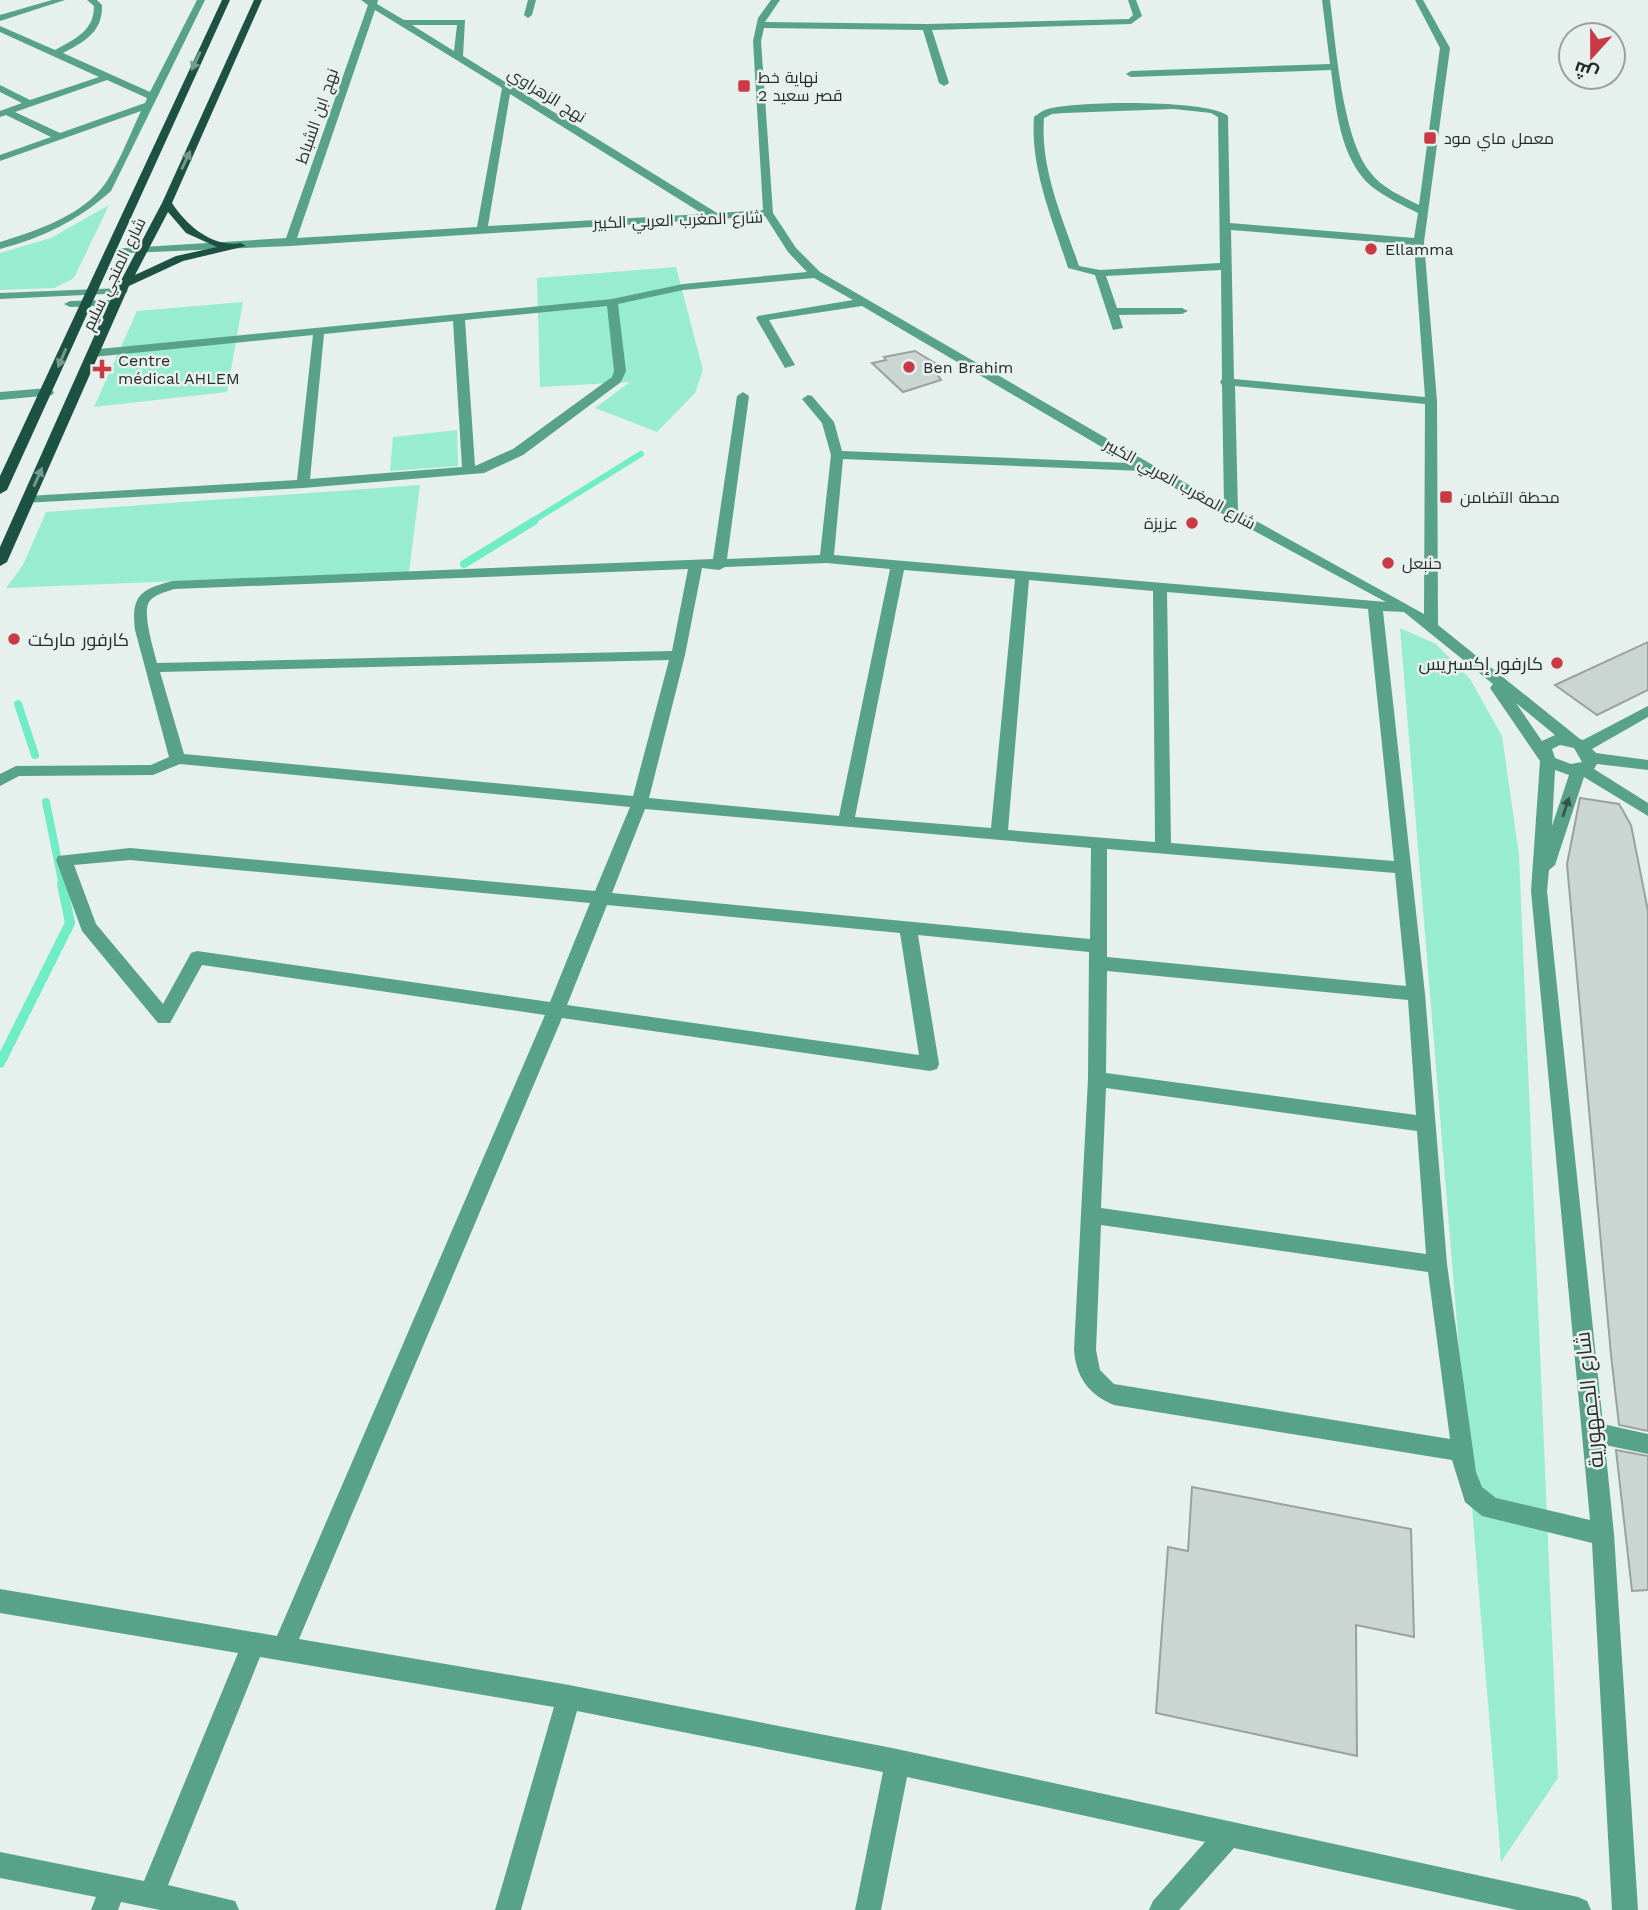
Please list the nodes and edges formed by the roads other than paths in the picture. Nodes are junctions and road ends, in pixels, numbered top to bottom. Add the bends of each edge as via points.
1 (61, 0) edge
2 (91, 0) edge
3 (201, 0) edge
4 (226, 0) edge
5 (258, 0) edge
6 (531, 0) edge
7 (776, 0) edge
8 (1132, 0) edge
9 (1326, 0) edge
10 (1419, 0) edge
11 (371, 2) edge
12 (528, 15) dead end
13 (0, 18) edge
14 (399, 23) junction
15 (759, 24) junction
16 (927, 27) junction
17 (0, 29) edge
18 (55, 54) junction
19 (458, 58) junction
20 (1336, 67) junction
21 (1131, 74) dead end
22 (107, 77) junction
23 (944, 83) dead end
24 (0, 88) edge
25 (506, 89) junction
26 (151, 101) junction
27 (30, 104) junction
28 (3, 113) edge
29 (59, 137) junction
30 (0, 158) edge
31 (167, 203) junction
32 (1423, 212) junction
33 (768, 213) junction
34 (714, 216) junction
35 (1224, 226) junction
36 (482, 230) junction
37 (1419, 242) junction
38 (290, 243) junction
39 (0, 246) edge
40 (223, 246) junction
41 (241, 246) junction
42 (143, 251) junction
43 (110, 252) junction
44 (1225, 266) junction
45 (1100, 273) junction
46 (816, 274) junction
47 (124, 287) junction
48 (93, 291) junction
49 (0, 296) edge
50 (612, 302) junction
51 (863, 302) junction
52 (87, 303) junction
53 (115, 303) junction
54 (0, 307) edge
55 (1182, 311) dead end
56 (1112, 312) junction
57 (459, 317) junction
58 (1117, 328) dead end
59 (319, 330) junction
60 (93, 353) junction
61 (789, 365) dead end
62 (1226, 382) junction
63 (48, 392) junction
64 (0, 396) edge
65 (743, 396) dead end
66 (808, 399) dead end
67 (1431, 401) junction
68 (837, 455) junction
69 (1146, 467) junction
70 (469, 470) junction
71 (303, 484) junction
72 (0, 490) edge
73 (28, 500) junction
74 (1231, 513) junction
75 (827, 559) junction
76 (0, 562) edge
77 (898, 563) junction
78 (695, 566) junction
79 (719, 566) junction
80 (1022, 575) junction
81 (1160, 589) junction
82 (1376, 606) junction
83 (1409, 609) junction
84 (1431, 624) junction
85 (678, 655) junction
86 (152, 668) junction
87 (1486, 671) junction
88 (1648, 711) edge
89 (1545, 756) junction
90 (1583, 757) junction
91 (178, 759) junction
92 (1648, 765) edge
93 (0, 781) edge
94 (1648, 800) edge
95 (640, 801) junction
96 (1648, 810) edge
97 (846, 822) junction
98 (999, 835) junction
99 (1099, 843) junction
100 (1163, 850) junction
101 (1402, 868) junction
102 (1539, 891) junction
103 (601, 897) junction
104 (908, 928) junction
105 (1096, 955) junction
106 (1416, 994) junction
107 (556, 1010) junction
108 (1097, 1079) junction
109 (1424, 1124) junction
110 (1089, 1215) junction
111 (1437, 1264) junction
112 (1592, 1432) junction
113 (1648, 1444) edge
114 (1461, 1451) junction
115 (1603, 1534) junction
116 (0, 1601) edge
117 (254, 1643) junction
118 (283, 1649) junction
119 (569, 1697) junction
120 (897, 1762) junction
121 (1227, 1836) junction
122 (0, 1865) edge
123 (151, 1895) junction
124 (109, 1899) edge
125 (226, 1910) edge
126 (508, 1910) edge
127 (868, 1910) edge
128 (1162, 1910) edge
129 (1578, 1910) edge
130 (1625, 1910) edge

1 - 13 street
2 - 18 street via 99,13 93,30
3 - 26 street
4 -> 43 main road, شارع المنجي سليم
31 -> 5 main road, شارع المنجي سليم
6 - 12 street
7 - 15 street via 766,8
8 - 16 street via 1138,16 1123,22
9 - 20 street
10 - 32 street via 1445,48
11 - 14 street, نهج الزهراوي
11 - 38 street, نهج ابن الشباط
14 - 19 street, نهج الزهراوي
14 - 19 street via 462,22
15 - 16 street
15 - 33 street
16 - 23 street
17 - 18 street
18 - 22 street
19 - 25 street, نهج الزهراوي
20 - 21 street
20 - 32 street via 1345,121 1362,168 1380,188
22 - 26 street
22 - 27 street
24 - 27 street
25 - 34 street, نهج الزهراوي
25 - 36 street
26 - 29 street
26 - 39 street via 107,189 87,209 47,231
27 - 28 street
28 - 29 street
29 - 30 street
31 - 40 main road via 182,227
31 - 42 main road, شارع المنجي سليم
32 - 37 street
33 - 34 street, شارع المغرب العربي الكبير
33 - 46 street, شارع المغرب العربي الكبير via 792,250
34 - 36 street, شارع المغرب العربي الكبير
35 - 37 street
35 - 44 street
35 - 45 street via 1220,112 1191,106 1043,114 1037,126 1060,229 1074,268
36 - 38 street, شارع المغرب العربي الكبير
37 - 67 street
38 - 41 street, شارع المغرب العربي الكبير
40 - 41 street, شارع المغرب العربي الكبير
40 - 42 street, شارع المغرب العربي الكبير
41 - 47 main road via 180,258
42 - 43 street, شارع المغرب العربي الكبير
42 - 47 main road, شارع المنجي سليم
43 - 48 main road, شارع المنجي سليم
44 - 45 street
44 - 62 street
45 - 56 street
46 - 50 street via 683,287
46 - 51 street, شارع المغرب العربي الكبير
47 - 48 street
47 - 53 main road, شارع المنجي سليم
48 - 49 street
48 - 52 main road, شارع المنجي سليم
50 - 57 street
50 - 70 street via 620,370 617,380 518,452 484,469
51 - 61 street via 762,318
51 - 69 street, شارع المغرب العربي الكبير
52 - 53 street
52 - 54 street
52 -> 63 main road, شارع المنجي سليم
53 - 60 main road, شارع المنجي سليم
55 - 56 street
56 - 58 street
57 - 59 street
57 - 70 street
59 - 60 street
59 - 71 street
73 -> 60 main road, شارع المنجي سليم
62 - 67 street
62 - 74 street
63 - 64 street
63 - 72 main road, شارع المنجي سليم
65 - 79 street
66 - 68 street via 828,422
67 - 84 street
68 - 69 street
68 - 75 street
69 - 74 street, شارع المغرب العربي الكبير
70 - 71 street
71 - 73 street
73 - 76 main road, شارع المنجي سليم
74 - 83 street, شارع المغرب العربي الكبير
75 - 77 street
75 - 79 street
77 - 80 street
77 - 97 street
78 - 79 street
78 - 85 street
78 - 86 street via 173,585 151,593 140,605
80 - 81 street
80 - 98 street
81 - 82 street
81 - 100 street
82 - 83 street
82 - 101 street
83 - 84 street, شارع المغرب العربي الكبير
84 - 87 street, شارع المغرب العربي الكبير
85 - 86 street
85 - 95 street
86 - 91 street
87 - 89 street, شارع المغرب العربي الكبير
87 - 90 street, شارع المغرب العربي الكبير
88 - 90 street
89 - 90 street via 1562,768
89 - 90 street via 1546,743 1551,740
89 - 102 street, شارع الجمهورية
90 - 92 street
90 - 94 street
90 - 96 street
102 -> 90 street, شارع الجمهورية
91 - 93 street via 153,770 16,771
91 - 95 street
95 - 97 street
95 - 103 street
97 - 98 street
98 - 99 street
99 - 100 street
99 - 105 street
100 - 101 street
101 - 106 street
102 - 112 street, شارع الجمهورية
103 - 104 street
103 - 107 street
103 - 107 street via 130,854 64,860 88,927 164,1018 197,958
104 - 105 street
104 - 107 street via 930,1064
105 - 106 street
105 - 108 street
106 - 109 street
107 - 118 street
108 - 109 street
108 - 110 street
109 - 111 street
110 - 111 street
110 - 114 street via 1086,1367 1101,1388 1114,1395
111 - 114 street
112 - 113 street
112 - 115 street, شارع الجمهورية
114 - 115 street via 1473,1494 1490,1508
115 - 130 street, شارع الجمهورية
116 - 117 street
117 - 118 street
117 - 123 street
118 - 119 street
119 - 120 street
119 - 126 street
120 - 121 street
120 - 127 street
121 - 128 street
121 - 129 street
122 - 124 street
123 - 124 street
123 - 125 street

